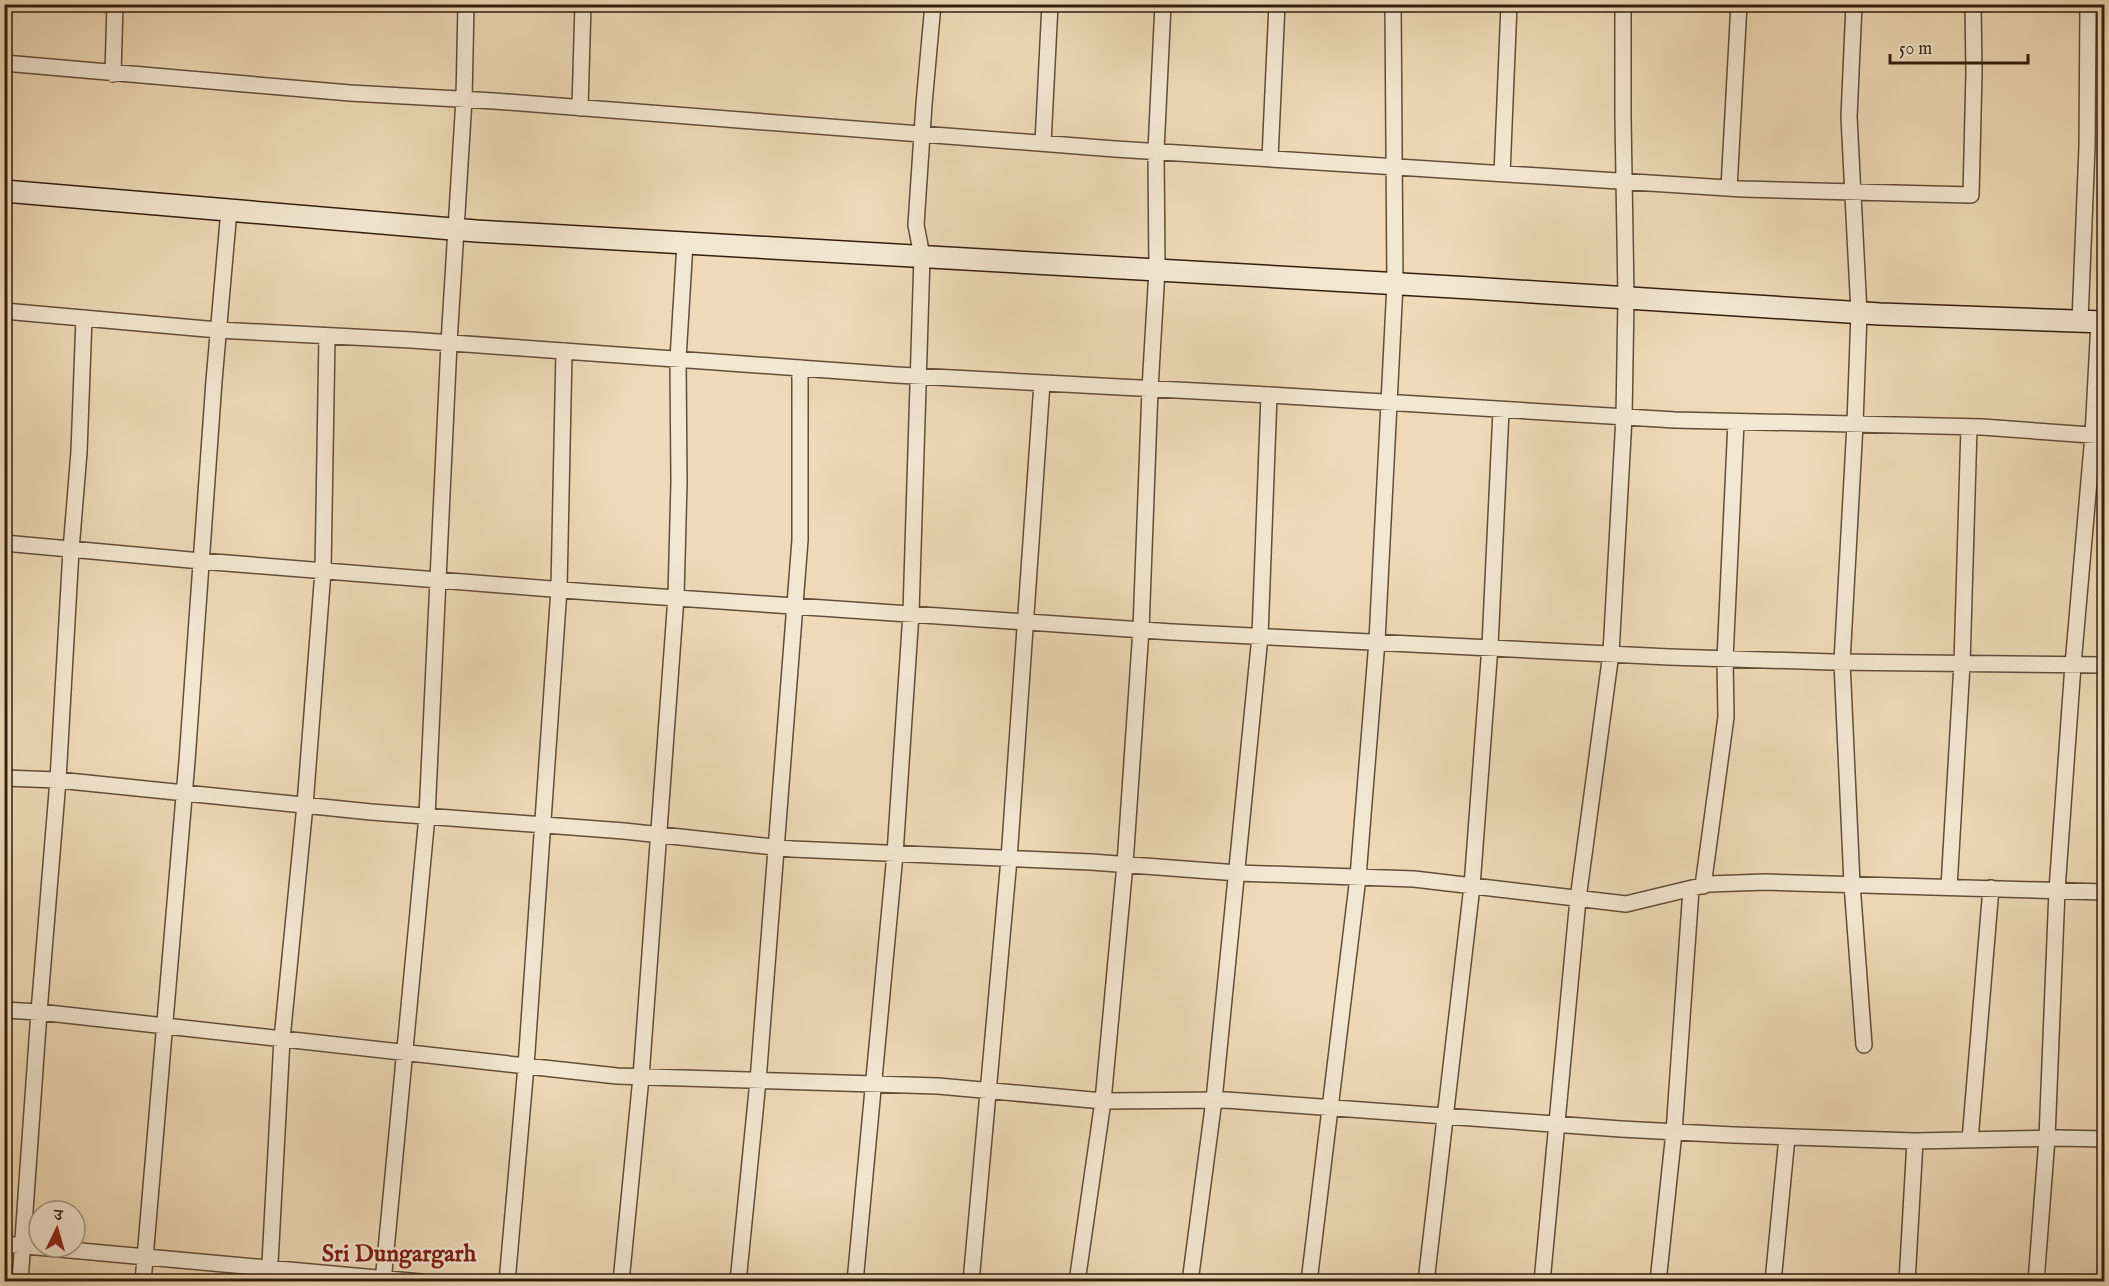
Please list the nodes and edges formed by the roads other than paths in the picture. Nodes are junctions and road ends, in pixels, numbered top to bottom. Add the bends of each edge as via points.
1 (115, 4) edge
2 (466, 4) edge
3 (583, 4) edge
4 (933, 4) edge
5 (1050, 4) edge
6 (1163, 4) edge
7 (1277, 4) edge
8 (1393, 4) edge
9 (1509, 4) edge
10 (1623, 4) edge
11 (1739, 4) edge
12 (1854, 4) edge
13 (1973, 4) edge
14 (2088, 4) edge
15 (4, 63) edge
16 (113, 74) junction
17 (464, 99) junction
18 (580, 108) junction
19 (922, 133) junction
20 (1043, 143) junction
21 (1156, 151) junction
22 (1270, 158) junction
23 (1394, 166) junction
24 (1502, 174) junction
25 (1625, 182) junction
26 (1729, 188) junction
27 (4, 191) edge
28 (1853, 192) junction
29 (229, 210) junction
30 (456, 229) junction
31 (685, 243) junction
32 (922, 256) junction
33 (1157, 270) junction
34 (1395, 284) junction
35 (1626, 298) junction
36 (4, 311) edge
37 (1859, 313) junction
38 (84, 318) junction
39 (2095, 321) edge
40 (218, 330) junction
41 (327, 336) junction
42 (449, 343) junction
43 (564, 351) junction
44 (678, 359) junction
45 (800, 368) junction
46 (920, 376) junction
47 (1042, 383) junction
48 (1150, 389) junction
49 (1269, 395) junction
50 (1389, 403) junction
51 (1501, 411) junction
52 (1624, 417) junction
53 (1736, 422) junction
54 (1855, 424) junction
55 (1969, 427) junction
56 (2099, 435) edge
57 (4, 543) edge
58 (71, 550) junction
59 (201, 561) junction
60 (323, 571) junction
61 (438, 580) junction
62 (559, 589) junction
63 (676, 597) junction
64 (794, 605) junction
65 (911, 613) junction
66 (1026, 621) junction
67 (1141, 630) junction
68 (1260, 636) junction
69 (1377, 641) junction
70 (1490, 646) junction
71 (1611, 653) junction
72 (1725, 659) junction
73 (1842, 662) junction
74 (1962, 664) junction
75 (2073, 665) junction
76 (2104, 665) edge
77 (4, 778) edge
78 (58, 780) junction
79 (184, 794) junction
80 (305, 805) junction
81 (427, 816) junction
82 (543, 824) junction
83 (658, 834) junction
84 (777, 847) junction
85 (895, 854) junction
86 (1009, 859) junction
87 (1125, 864) junction
88 (1238, 873) junction
89 (1358, 877) junction
90 (1852, 884) junction
91 (1472, 886) junction
92 (1949, 887) junction
93 (1697, 888) junction
94 (1991, 888) junction
95 (2057, 890) junction
96 (2104, 892) edge
97 (1578, 899) junction
98 (4, 1010) edge
99 (39, 1012) junction
100 (164, 1026) junction
101 (282, 1039) junction
102 (1864, 1045) dead end
103 (405, 1053) junction
104 (526, 1066) junction
105 (641, 1077) junction
106 (758, 1081) junction
107 (874, 1084) junction
108 (987, 1091) junction
109 (1214, 1100) junction
110 (1103, 1101) junction
111 (1331, 1108) junction
112 (1444, 1116) junction
113 (1558, 1125) junction
114 (1674, 1132) junction
115 (1786, 1137) junction
116 (2047, 1138) junction
117 (2104, 1139) edge
118 (1970, 1140) junction
119 (1915, 1141) junction
120 (4, 1244) edge
121 (23, 1246) junction
122 (144, 1257) junction
123 (270, 1275) edge
124 (383, 1280) edge
125 (20, 1281) edge
126 (143, 1281) edge
127 (421, 1281) edge
128 (507, 1281) edge
129 (621, 1281) edge
130 (738, 1281) edge
131 (855, 1281) edge
132 (971, 1281) edge
133 (1077, 1281) edge
134 (1190, 1281) edge
135 (1309, 1281) edge
136 (1426, 1281) edge
137 (1542, 1281) edge
138 (1658, 1281) edge
139 (1773, 1281) edge
140 (1907, 1281) edge
141 (2036, 1281) edge

1 - 16 street
2 - 17 street
3 - 18 street
4 - 19 street
5 - 20 street
6 - 21 street
7 - 22 street
8 - 23 street
9 - 24 street
10 - 25 street
11 - 26 street
12 - 28 street via 1850,117
13 - 28 street via 1971,195
14 - 39 street via 2086,147
15 - 16 street
16 - 17 street
17 - 18 street
17 - 30 street
18 - 19 street
19 - 20 street
19 - 32 street via 916,225
20 - 21 street
21 - 22 street
21 - 33 street
22 - 23 street
23 - 24 street
23 - 34 street
24 - 25 street
25 - 26 street
25 - 35 street
26 - 28 street
27 - 29 street
28 - 37 street
29 - 30 street
29 - 40 street
30 - 31 street
30 - 42 street
31 - 32 street
31 - 44 street
32 - 33 street
32 - 46 street
33 - 34 street
33 - 48 street
34 - 35 street
34 - 50 street
35 - 37 street
35 - 52 street
36 - 38 street
37 - 39 street
37 - 54 street
38 - 40 street
38 - 58 street
39 - 56 street
40 - 41 street
40 - 59 street
41 - 42 street
41 - 60 street
42 - 43 street
42 - 61 street
43 - 44 street
43 - 62 street
44 - 45 street
44 - 63 street via 680,482
45 - 46 street
45 - 64 street via 800,540
46 - 47 street
46 - 65 street
47 - 48 street
47 - 66 street
48 - 49 street
48 - 67 street
49 - 50 street
49 - 68 street
50 - 51 street
50 - 69 street
51 - 52 street
51 - 70 street
52 - 53 street
52 - 71 street
53 - 54 street
53 - 72 street
54 - 55 street
54 - 73 street
55 - 56 street
55 - 74 street
56 - 75 street
57 - 58 street
58 - 59 street
58 - 78 street
59 - 60 street
59 - 79 street
60 - 61 street
60 - 80 street
61 - 62 street
61 - 81 street
62 - 63 street
62 - 82 street
63 - 64 street
63 - 83 street
64 - 65 street
64 - 84 street
65 - 66 street
65 - 85 street
66 - 67 street
66 - 86 street
67 - 68 street
67 - 87 street
68 - 69 street
68 - 88 street
69 - 70 street
69 - 89 street
70 - 71 street
70 - 91 street
71 - 72 street
71 - 97 street
72 - 73 street
72 - 93 street via 1726,717
73 - 74 street
73 - 90 street
74 - 75 street
74 - 92 street
75 - 76 street
75 - 95 street
77 - 78 street
78 - 79 street
78 - 99 street
79 - 80 street
79 - 100 street
80 - 81 street
80 - 101 street
81 - 82 street
81 - 103 street
82 - 83 street
82 - 104 street
83 - 84 street
83 - 105 street
84 - 85 street
84 - 106 street
85 - 86 street
85 - 107 street
86 - 87 street
86 - 108 street
87 - 88 street
87 - 110 street
88 - 89 street
88 - 109 street
89 - 91 street
89 - 111 street
90 - 92 street
90 - 93 street via 1765,882
90 - 102 street
91 - 97 street
91 - 112 street
92 - 94 street
93 - 97 street via 1626,904
93 - 114 street
94 - 95 street
94 - 118 street
95 - 96 street
95 - 116 street
97 - 113 street
98 - 99 street
99 - 100 street
99 - 121 street
100 - 101 street
100 - 122 street
101 - 103 street
101 - 123 street
103 - 104 street
103 - 124 street
104 - 105 street
104 - 128 street
105 - 106 street
105 - 129 street
106 - 107 street
106 - 130 street
107 - 108 street
107 - 131 street
108 - 110 street
108 - 132 street
109 - 110 street
109 - 111 street
109 - 134 street
110 - 133 street
111 - 112 street
111 - 135 street
112 - 113 street
112 - 136 street
113 - 114 street
113 - 137 street
114 - 115 street
114 - 138 street
115 - 119 street
115 - 139 street
116 - 117 street
116 - 118 street
116 - 141 street
118 - 119 street
119 - 140 street
120 - 121 street
121 - 122 street
121 - 125 street
122 - 123 street
122 - 126 street
123 - 124 street
124 - 127 street

